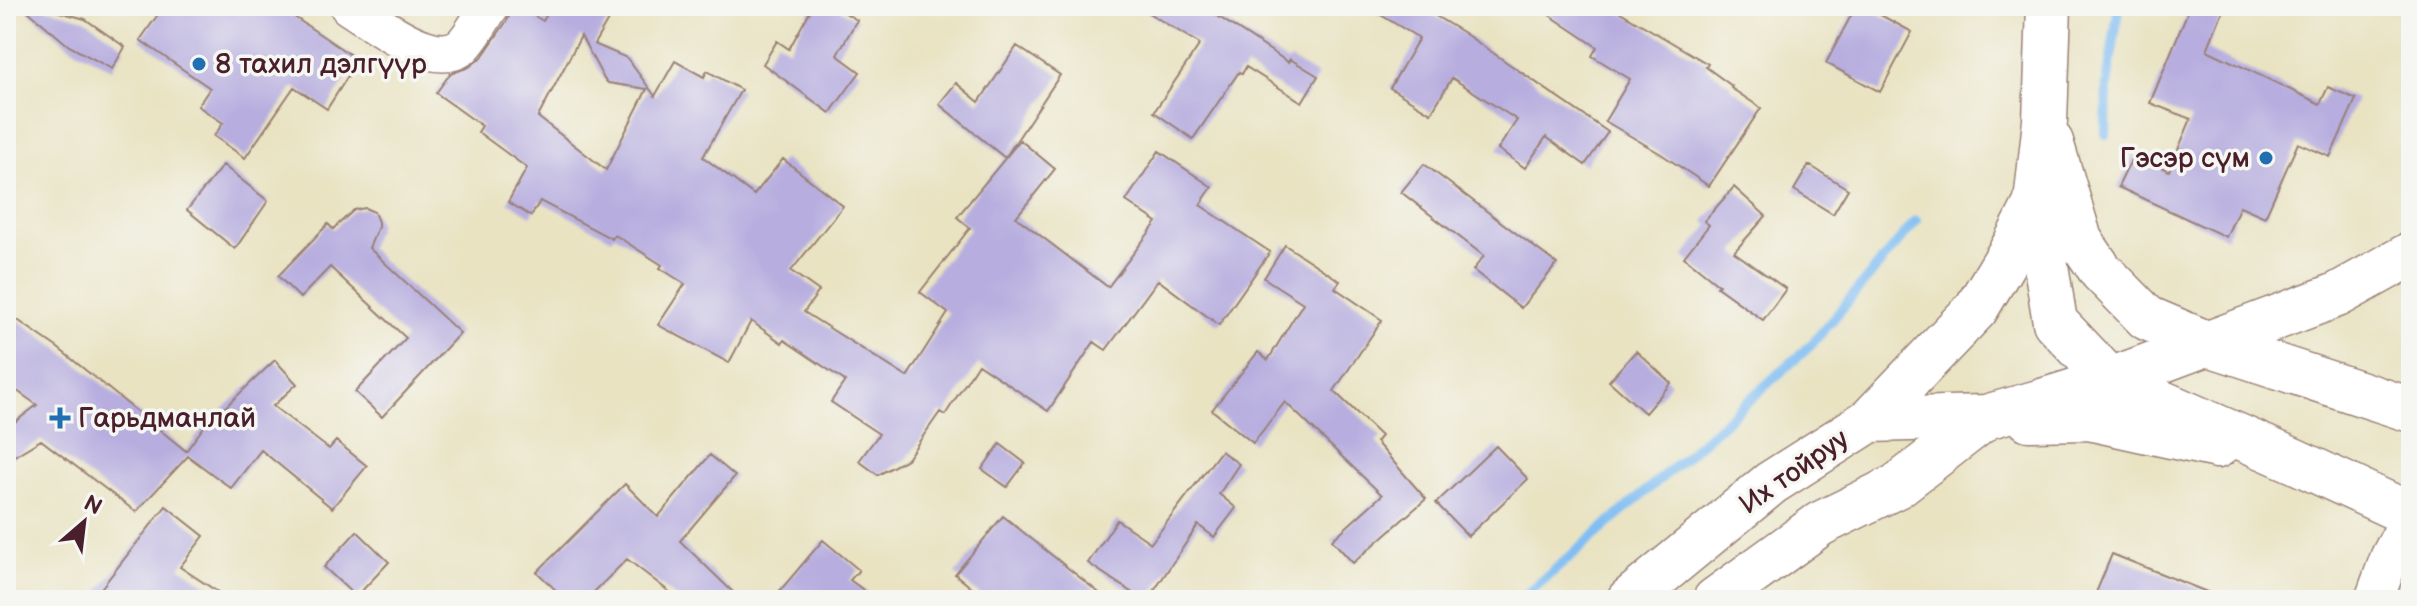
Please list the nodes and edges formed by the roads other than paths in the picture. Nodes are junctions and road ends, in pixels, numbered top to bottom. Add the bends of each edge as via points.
1 (349, 6) edge
2 (490, 6) edge
3 (2049, 6) edge
4 (2045, 121) junction
5 (2036, 203) junction
6 (2411, 254) edge
7 (2206, 343) junction
8 (2110, 380) junction
9 (2411, 410) edge
10 (1986, 417) junction
11 (1870, 420) junction
12 (2295, 461) junction
13 (2411, 516) edge
14 (1629, 600) edge
15 (1715, 600) edge
16 (2374, 600) edge

1 - 2 street via 426,51 448,54 463,46
3 - 4 main road
4 - 5 main road
4 - 7 main road via 2080,240 2101,271 2147,318
5 - 8 main road via 2055,322
5 - 11 main road via 1976,309
6 - 7 main road via 2337,295
7 - 8 main road, Их тойруу
7 - 9 main road
8 - 10 main road, Их тойруу
8 - 12 main road
10 - 11 main road, Их тойруу
10 - 12 main road via 2089,418
10 - 15 main road, Их тойруу via 1897,486 1820,524
11 - 14 main road, Их тойруу via 1771,483
12 - 13 main road
13 - 16 street

